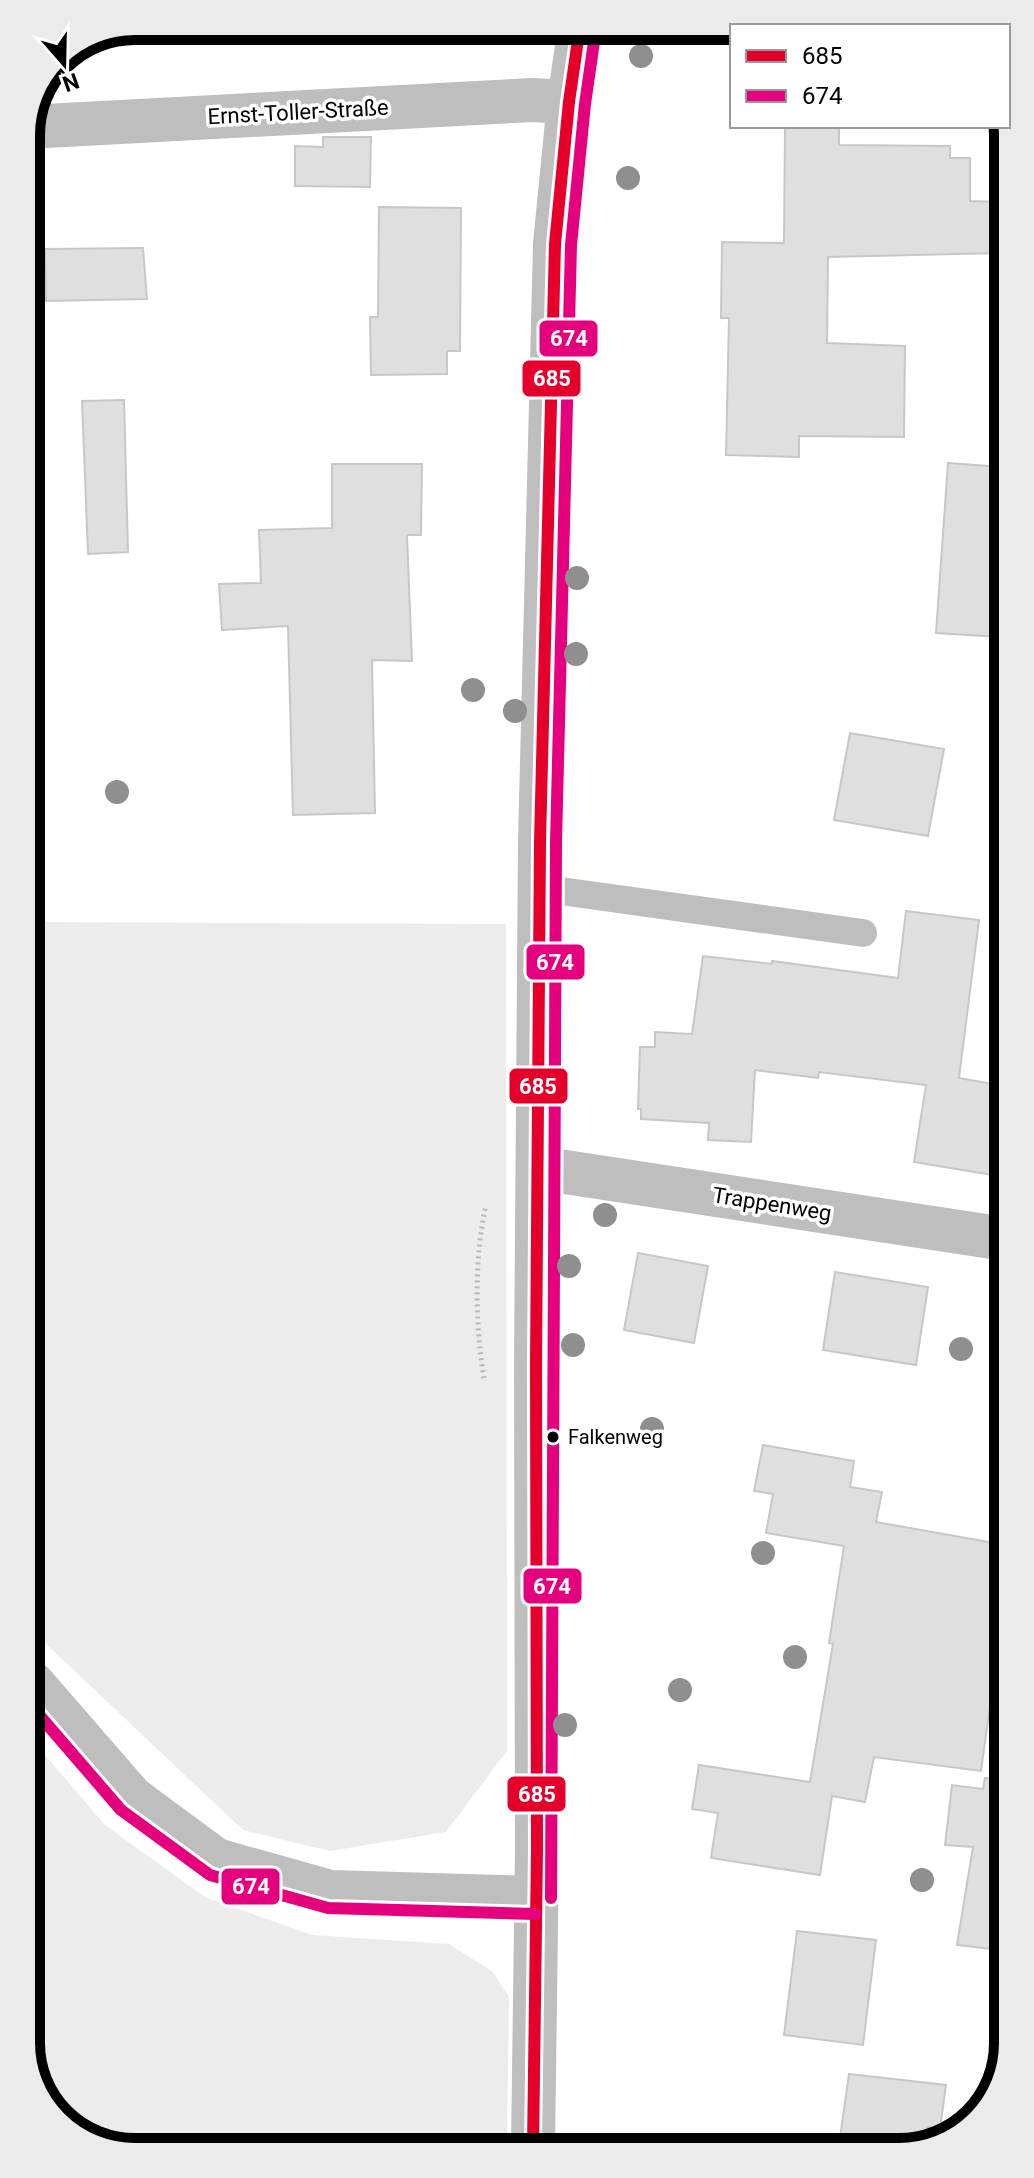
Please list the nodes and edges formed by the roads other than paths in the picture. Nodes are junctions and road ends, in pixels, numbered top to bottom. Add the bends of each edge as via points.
1 (578, 40) edge
2 (569, 102) junction
3 (40, 126) edge
4 (539, 888) junction
5 (863, 933) dead end
6 (539, 1168) junction
7 (994, 1237) edge
8 (40, 1692) edge
9 (535, 1898) junction
10 (533, 2138) edge

1 - 2 street
2 - 3 street, Ernst-Toller-Straße
2 - 4 street via 555,244
4 - 5 lane
4 - 6 street
6 - 7 street, Trappenweg
6 - 9 street
8 - 9 street via 132,1798 216,1860 330,1892
9 - 10 street

